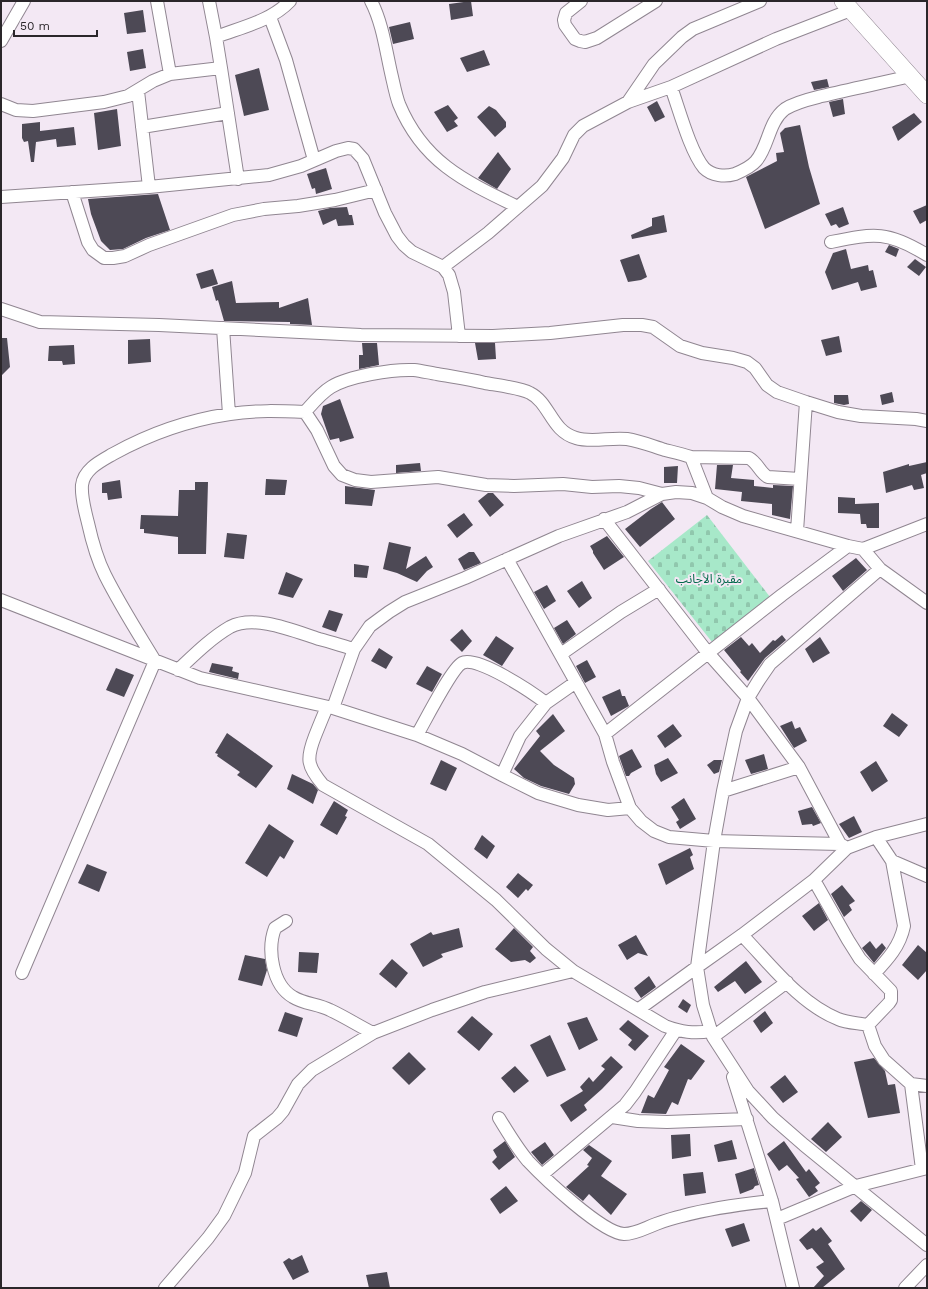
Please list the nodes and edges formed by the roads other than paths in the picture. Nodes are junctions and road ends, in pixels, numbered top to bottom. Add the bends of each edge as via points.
1 (24, 1) edge
2 (157, 1) edge
3 (209, 1) edge
4 (290, 1) edge
5 (374, 1) edge
6 (581, 1) edge
7 (656, 1) edge
8 (760, 1) edge
9 (847, 6) edge
10 (270, 17) junction
11 (216, 37) junction
12 (1, 41) edge
13 (221, 68) junction
14 (170, 74) junction
15 (911, 76) junction
16 (671, 87) junction
17 (138, 91) junction
18 (927, 95) edge
19 (628, 102) junction
20 (1, 104) edge
21 (228, 114) junction
22 (142, 127) junction
23 (314, 160) junction
24 (238, 178) junction
25 (150, 187) junction
26 (376, 190) junction
27 (72, 192) junction
28 (1, 197) edge
29 (518, 207) junction
30 (831, 242) dead end
31 (927, 255) edge
32 (443, 267) junction
33 (1, 309) edge
34 (223, 328) junction
35 (459, 336) junction
36 (806, 402) junction
37 (305, 412) junction
38 (229, 414) junction
39 (927, 422) edge
40 (691, 457) junction
41 (800, 479) junction
42 (662, 494) junction
43 (707, 498) junction
44 (604, 520) junction
45 (927, 524) edge
46 (797, 531) junction
47 (848, 546) junction
48 (863, 550) junction
49 (507, 559) junction
50 (880, 569) junction
51 (659, 589) junction
52 (1, 600) edge
53 (927, 603) edge
54 (354, 649) junction
55 (708, 653) junction
56 (561, 654) junction
57 (155, 662) junction
58 (178, 670) junction
59 (576, 682) junction
60 (748, 698) junction
61 (546, 703) junction
62 (330, 707) junction
63 (605, 734) junction
64 (417, 736) junction
65 (799, 767) junction
66 (502, 775) junction
67 (723, 791) junction
68 (630, 808) junction
69 (927, 824) edge
70 (876, 837) junction
71 (714, 841) junction
72 (843, 846) junction
73 (892, 861) junction
74 (927, 876) edge
75 (814, 880) junction
76 (286, 921) dead end
77 (742, 935) junction
78 (697, 967) junction
79 (573, 971) junction
80 (22, 973) dead end
81 (874, 974) junction
82 (787, 982) junction
83 (639, 1009) junction
84 (868, 1024) junction
85 (676, 1030) junction
86 (373, 1033) junction
87 (712, 1034) junction
88 (729, 1062) junction
89 (911, 1084) junction
90 (927, 1086) edge
91 (612, 1117) junction
92 (499, 1118) dead end
93 (747, 1119) junction
94 (925, 1169) edge
95 (543, 1174) junction
96 (856, 1186) junction
97 (772, 1201) junction
98 (777, 1219) junction
99 (927, 1245) edge
100 (927, 1265) edge
101 (165, 1288) edge
102 (793, 1288) edge
103 (905, 1288) edge

1 - 12 street
2 - 14 street
3 - 11 street
4 - 10 street
5 - 29 street via 399,103 421,143 454,174
6 - 7 street via 566,13 564,20 575,39 585,42 597,38
8 - 19 street via 693,28 654,64
9 - 15 street
9 - 16 street
10 - 11 street
10 - 23 street via 286,60
11 - 13 street
13 - 14 street
13 - 21 street
14 - 17 street
15 - 16 street via 809,99 786,109 776,118 755,161 741,172 729,176 714,174 705,169 695,153
15 - 18 street
16 - 19 street
17 - 20 street via 118,99 33,112 16,110
17 - 22 street
19 - 29 street via 583,126 574,135 563,158 542,186
21 - 22 street
21 - 24 street
22 - 25 street
23 - 24 street via 284,172
23 - 26 street via 336,151 354,149 363,159
24 - 25 street
25 - 27 street
26 - 27 street via 335,200 233,215 125,256 113,258 104,258 93,250 88,242
26 - 32 street via 390,225 404,245
27 - 28 street
29 - 32 street
30 - 31 street via 864,235 884,236 900,240
32 - 35 street via 449,275 454,292
33 - 34 street via 40,322
34 - 35 street via 361,335
34 - 38 street
35 - 36 street via 550,333 642,325 652,327 680,346 746,362 777,392
36 - 39 street via 861,416
36 - 41 street
37 - 38 street
37 - 40 street via 330,387 344,381 387,372 413,370 528,392 542,403 553,422 574,438 588,441 628,439
37 - 42 street via 317,430 334,466 342,475 355,480 371,482 438,477 493,485 619,486
38 - 57 street via 166,429 135,442 92,468 85,475 82,484 85,512 104,574
40 - 41 street via 749,458 766,476
40 - 43 street
41 - 46 street
42 - 43 street via 692,493
42 - 44 street via 627,512
43 - 46 street via 743,516
44 - 49 street
44 - 51 street
45 - 48 street
46 - 47 street
47 - 48 street
47 - 55 street
48 - 50 street
49 - 54 street via 405,602 370,626
49 - 56 street
50 - 53 street
50 - 60 street via 770,664
51 - 55 street
51 - 56 street
52 - 57 street
54 - 58 street via 260,622 246,623 231,627
54 - 62 street
55 - 60 street
55 - 63 street
56 - 59 street
57 - 58 street
57 - 80 street
58 - 62 street via 200,678
59 - 61 street
59 - 63 street
60 - 65 street
60 - 67 street via 736,731
61 - 64 street via 514,681 472,662 464,662 449,679
61 - 66 street via 520,736
62 - 64 street
62 - 79 street via 309,752 312,771 323,785 428,844 496,900 546,949
63 - 68 street
64 - 66 street via 462,754
65 - 67 street
65 - 72 street
66 - 68 street via 538,793 578,805 608,810
67 - 71 street
68 - 71 street via 654,831 669,837
69 - 70 street
70 - 72 street
70 - 73 street
71 - 72 street
71 - 78 street
72 - 75 street
73 - 74 street
73 - 81 street via 904,926 898,945
75 - 77 street
75 - 81 street via 860,959
76 - 86 street via 275,928 271,945 275,974 282,987 293,998 331,1010
77 - 78 street
77 - 82 street
78 - 83 street
78 - 87 street via 703,1005
79 - 83 street
79 - 86 street via 485,992
81 - 84 street via 891,991 891,1000
82 - 84 street via 824,1013 840,1020
82 - 87 street
83 - 85 street
84 - 89 street via 875,1046 884,1060
85 - 87 street
85 - 91 street via 635,1092
86 - 101 street via 312,1070 298,1084 277,1118 254,1136 245,1173 224,1216
87 - 88 street
88 - 93 street
88 - 96 street via 748,1091 773,1118
89 - 90 street
89 - 94 street
91 - 93 street via 666,1122
91 - 95 street
92 - 95 street via 520,1151
93 - 97 street
94 - 96 street
95 - 97 street via 594,1220 622,1234 703,1211
96 - 98 street
96 - 99 street
97 - 98 street
98 - 102 street
100 - 103 street

